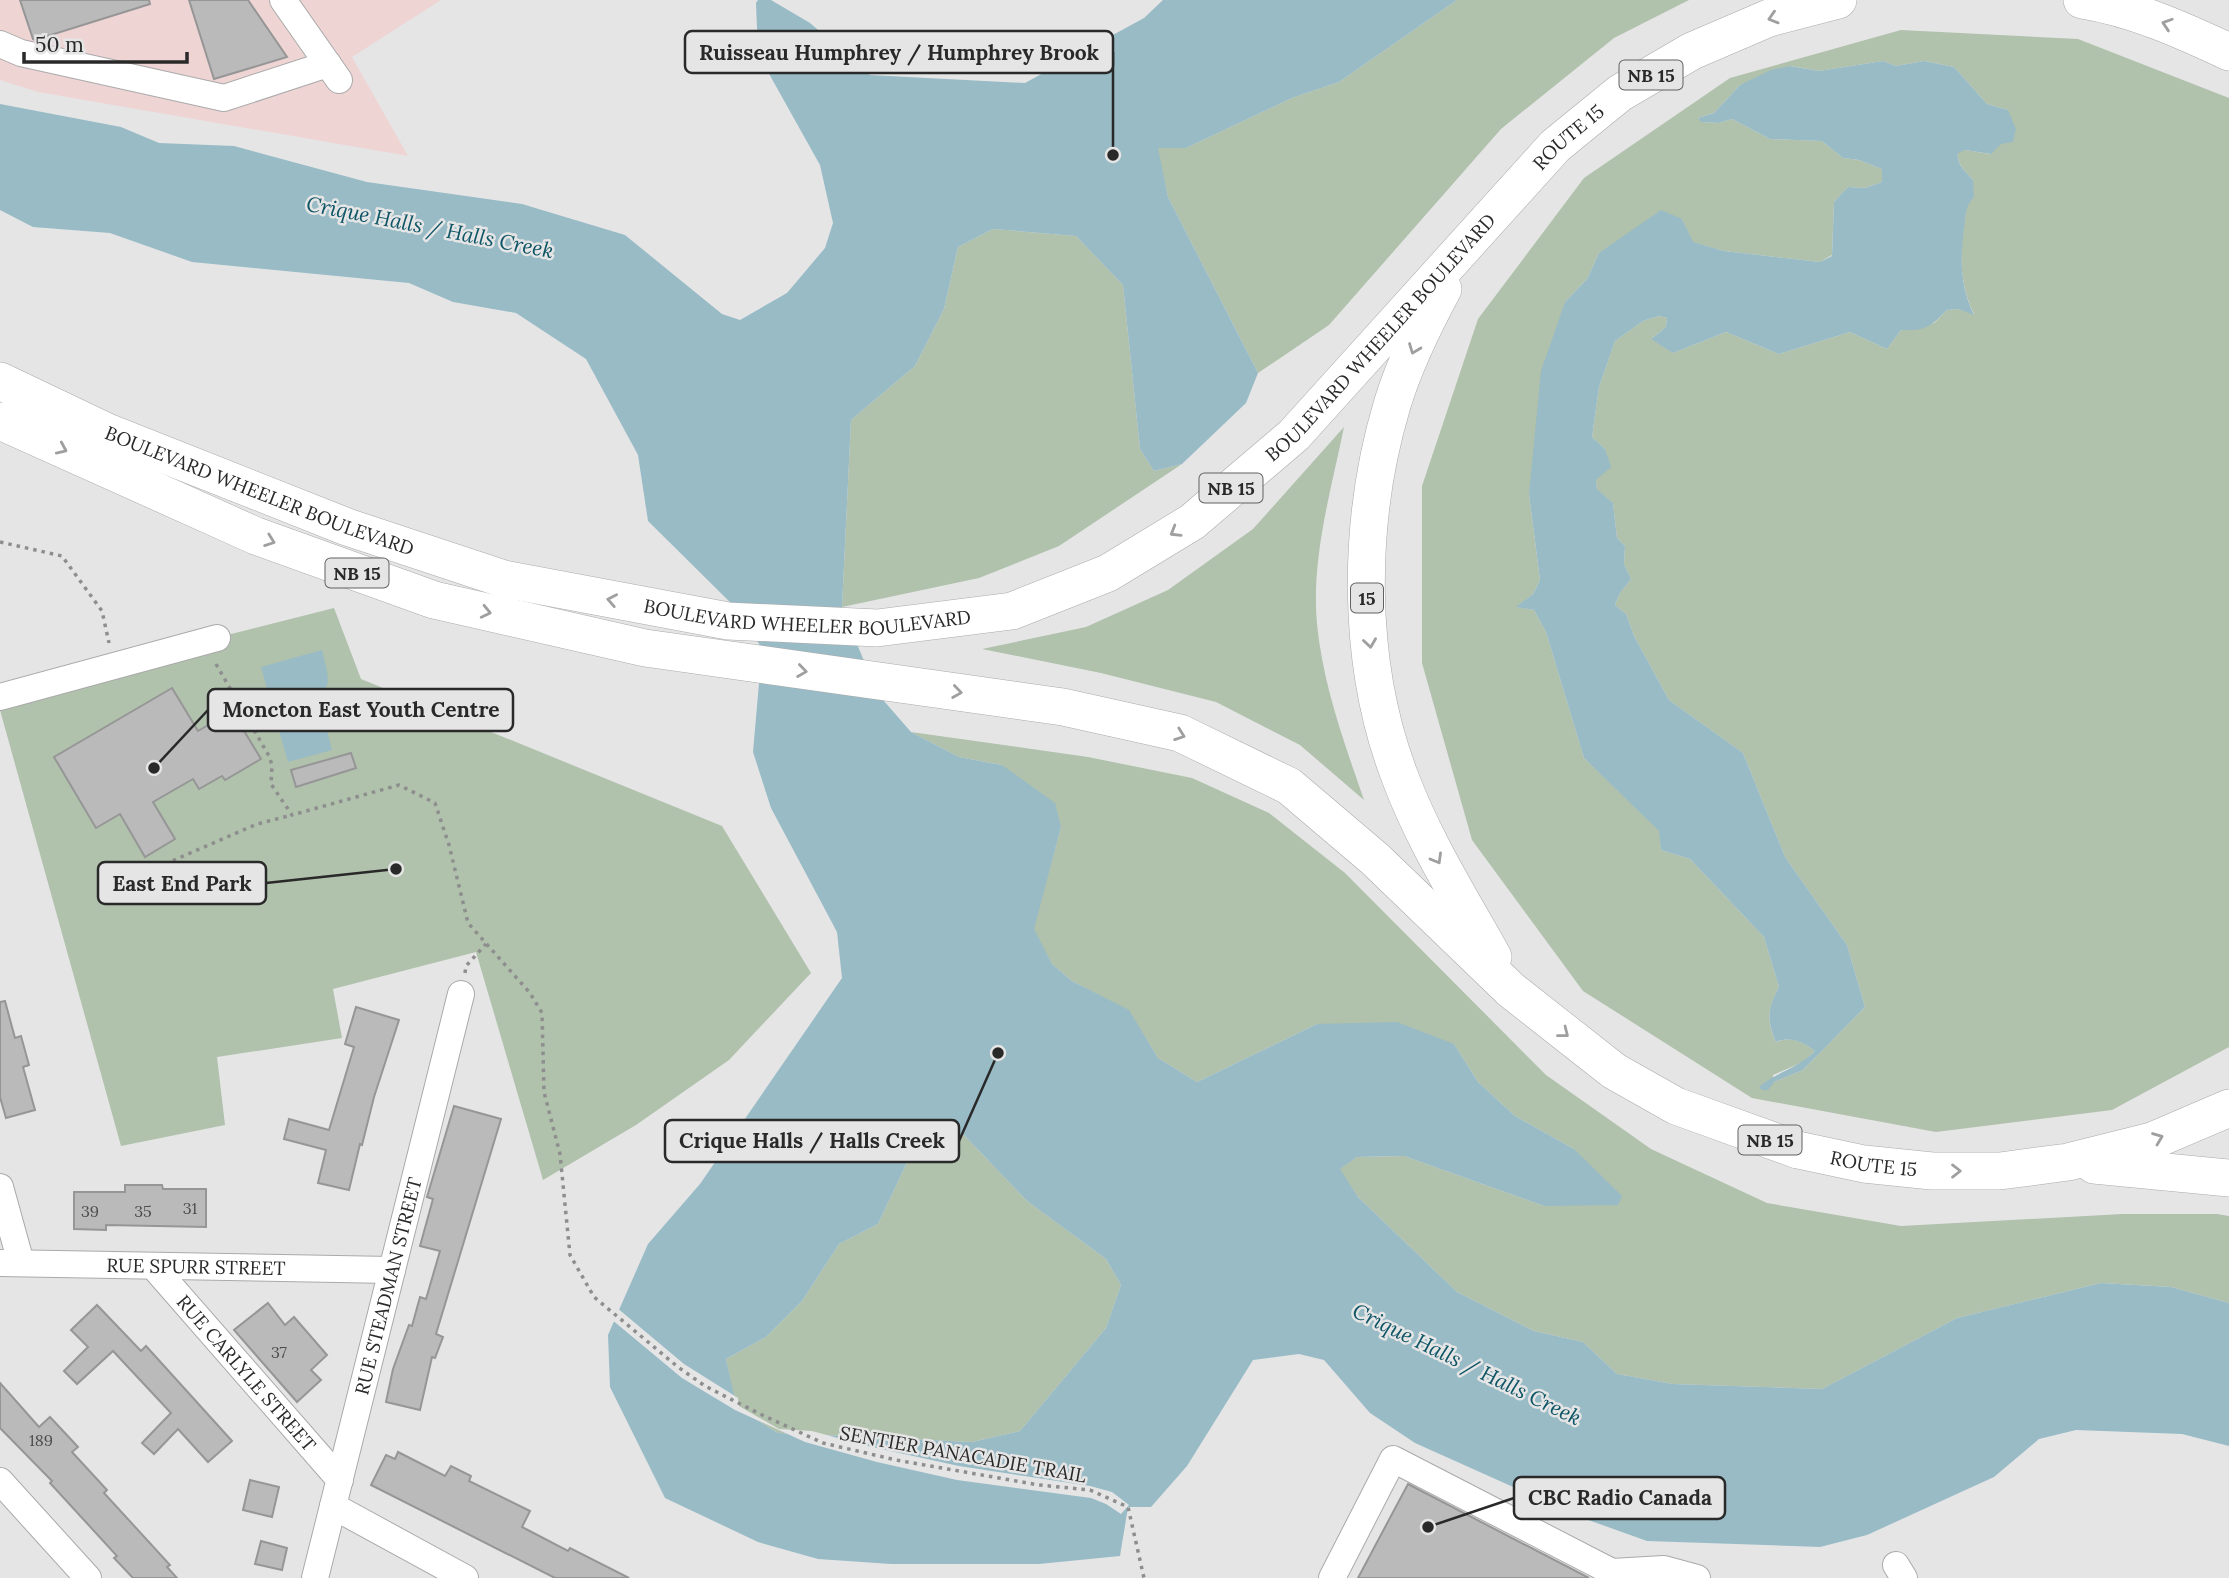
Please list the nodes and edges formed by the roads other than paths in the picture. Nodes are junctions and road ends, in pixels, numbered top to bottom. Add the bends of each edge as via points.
1 (283, 0) edge
2 (1838, 0) edge
3 (2082, 0) edge
4 (0, 44) edge
5 (2229, 52) edge
6 (1498, 206) junction
7 (0, 382) edge
8 (0, 421) edge
9 (210, 639) road end
10 (0, 697) edge
11 (1511, 990) junction
12 (461, 994) road end
13 (2229, 1108) edge
14 (2068, 1162) junction
15 (2229, 1178) edge
16 (0, 1187) edge
17 (11, 1263) edge
18 (153, 1266) junction
19 (392, 1270) junction
20 (340, 1480) junction
21 (0, 1481) edge
22 (333, 1506) junction
23 (88, 1578) edge
24 (315, 1578) edge
25 (466, 1578) edge
26 (1332, 1578) edge
27 (1697, 1578) edge

1 - 4 street via 334,72 224,98 21,54
2 -> 6 highway, ROUTE 15 / NB 15 via 1769,18 1692,51 1620,93 1555,146
5 -> 3 highway via 2176,27
6 -> 7 highway, BOULEVARD WHEELER BOULEVARD / NB 15 via 1294,435 1192,522 1108,573 1012,611 877,628 728,621 491,575 347,527 107,432
6 -> 11 highway, 15 via 1448,279 1419,335 1392,405 1374,478 1366,553 1373,666 1399,775 1429,845
8 -> 11 highway, BOULEVARD WHEELER BOULEVARD / NB 15 via 256,536 434,600 645,648 1063,707 1181,733 1289,786 1375,859
9 - 10 street
11 -> 14 highway, ROUTE 15 / NB 15 via 1614,1071 1676,1105 1798,1150 1864,1164 1932,1171 2000,1171
12 - 19 street, RUE STEADMAN STREET
14 -> 13 highway, ROUTE 15 / NB 15 via 2152,1140
14 - 15 highway, NB 15
16 - 17 street
17 - 18 street, RUE SPURR STREET
18 - 19 street, RUE SPURR STREET
18 - 20 street, RUE CARLYLE STREET
19 - 20 street, RUE STEADMAN STREET
20 - 22 street, RUE STEADMAN STREET
21 - 23 street
22 - 24 street, RUE STEADMAN STREET
22 - 25 street
26 - 27 street via 1393,1459 1612,1572 1664,1569

